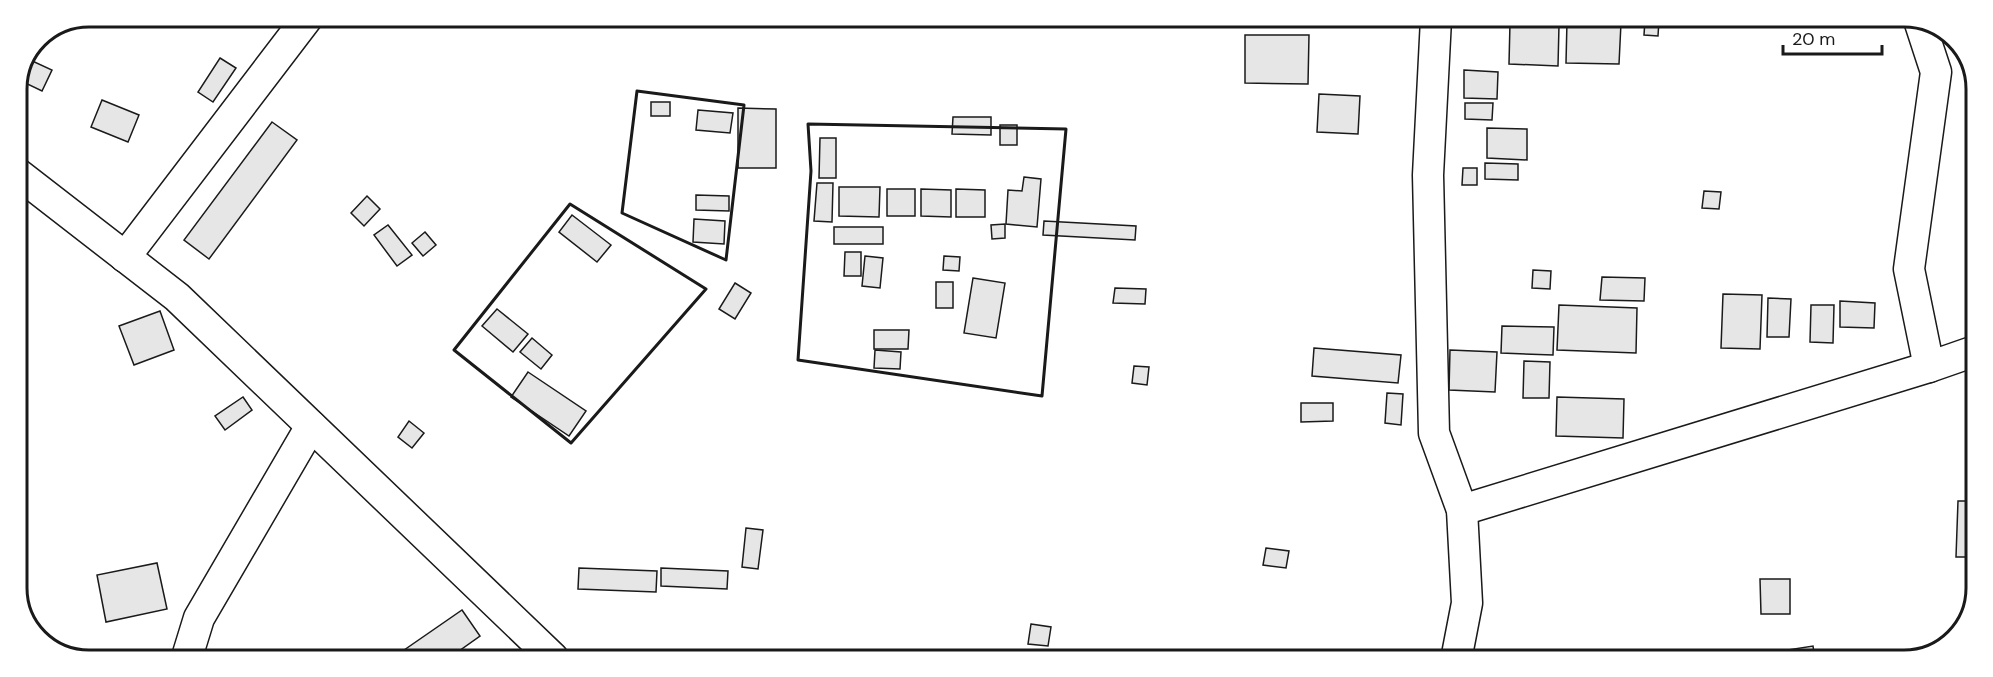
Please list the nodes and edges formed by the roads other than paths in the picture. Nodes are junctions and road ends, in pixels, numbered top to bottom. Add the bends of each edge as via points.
1 (300, 27) edge
2 (1436, 27) edge
3 (1922, 30) edge
4 (27, 180) edge
5 (125, 257) junction
6 (1966, 354) edge
7 (1929, 368) junction
8 (311, 426) junction
9 (1462, 510) junction
10 (189, 650) edge
11 (545, 650) edge
12 (1458, 650) edge

1 - 5 street
2 - 9 street via 1428,175 1434,434
3 - 7 street via 1936,72 1909,269
4 - 5 street
5 - 8 street via 177,297
6 - 7 street
7 - 9 street
8 - 10 street via 199,618
8 - 11 street
9 - 12 street via 1467,603

